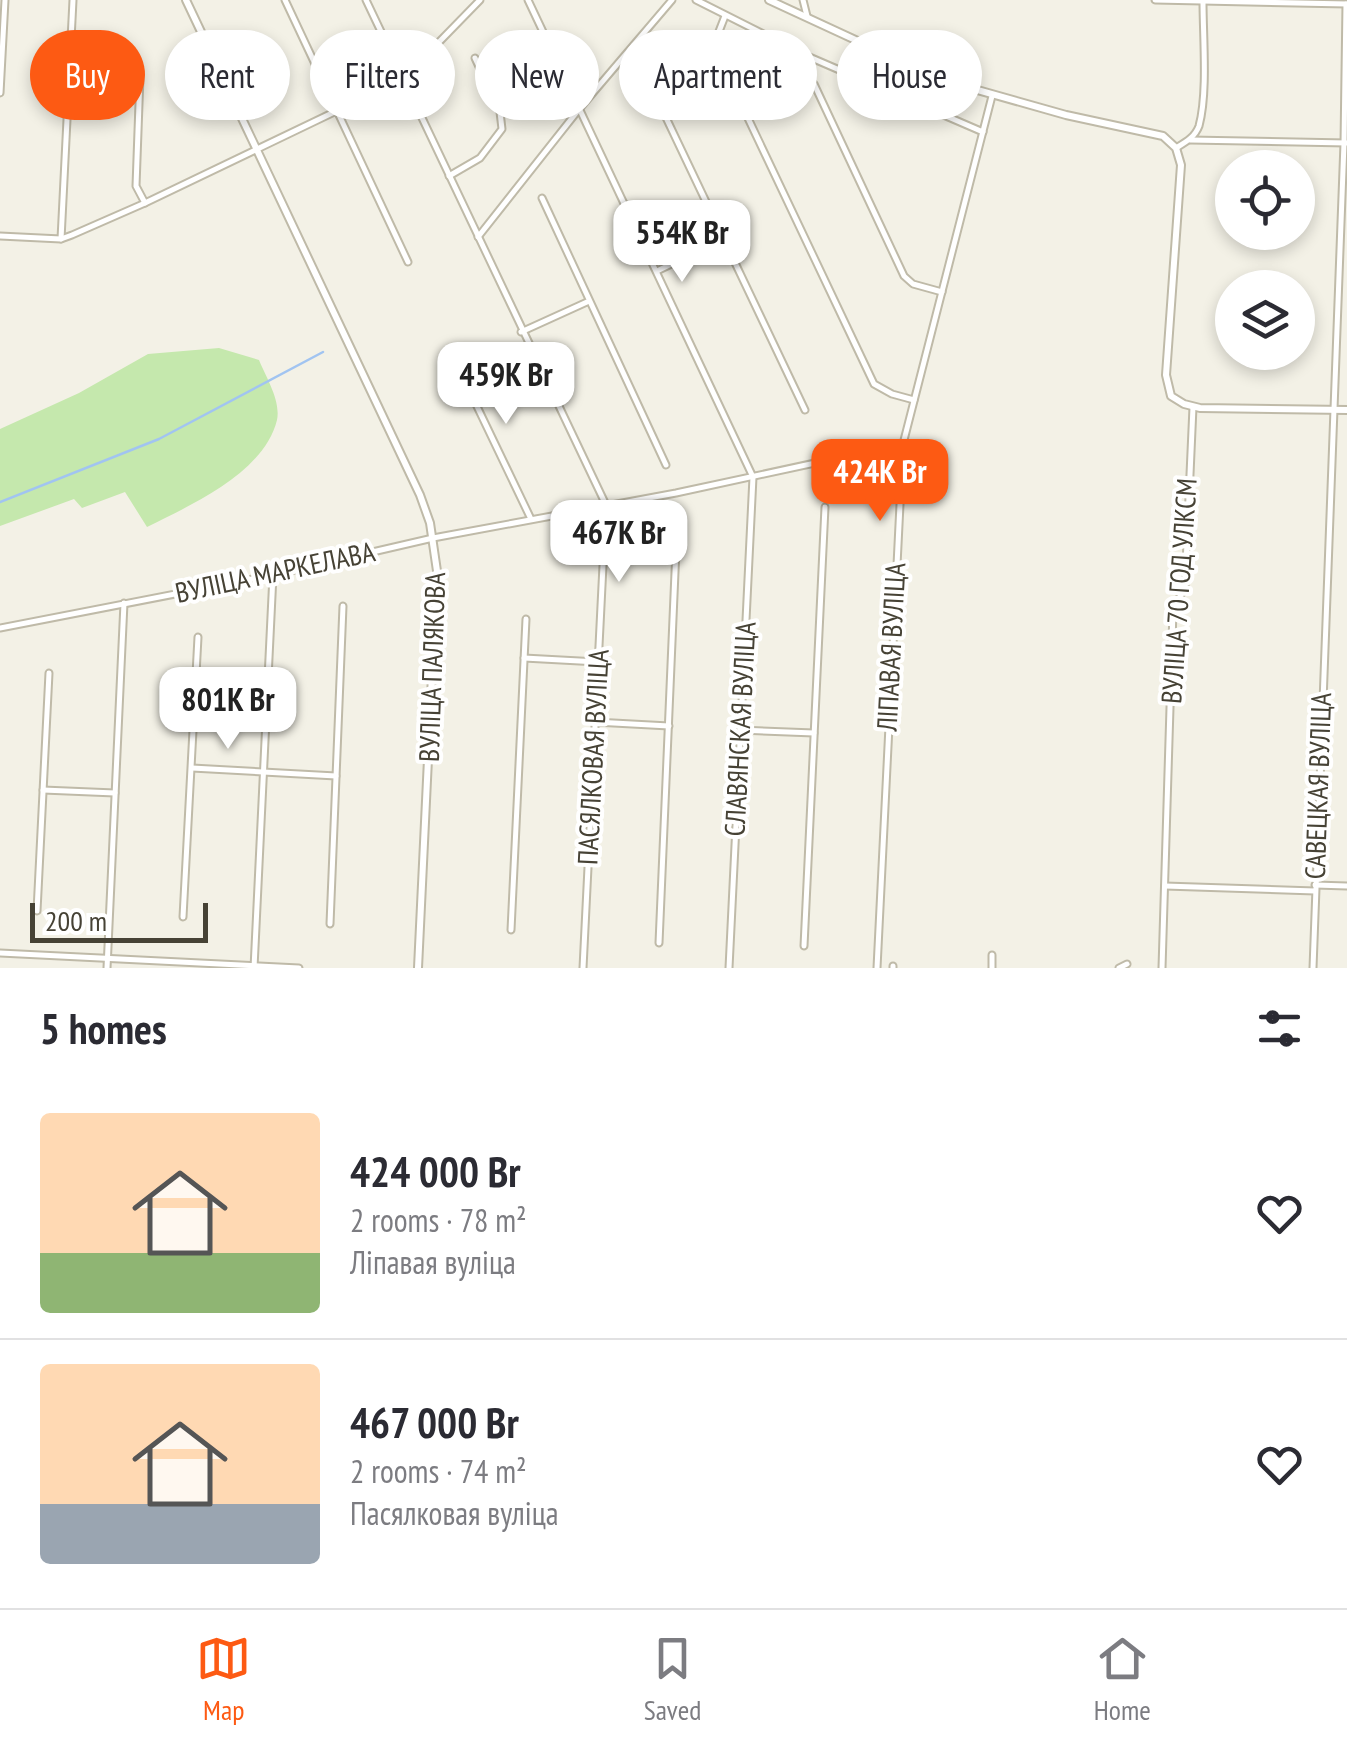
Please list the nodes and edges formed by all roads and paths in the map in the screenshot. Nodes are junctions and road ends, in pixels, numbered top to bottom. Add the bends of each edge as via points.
1 (5, 0) edge
2 (73, 0) edge
3 (186, 0) edge
4 (285, 0) edge
5 (366, 0) edge
6 (480, 0) edge
7 (528, 0) edge
8 (672, 0) edge
9 (696, 0) edge
10 (769, 0) edge
11 (803, 0) edge
12 (1155, 0) edge
13 (1203, 2) edge
14 (1346, 4) edge
15 (725, 16) junction
16 (809, 20) junction
17 (71, 30) edge
18 (380, 30) edge
19 (450, 30) edge
20 (542, 30) edge
21 (1, 48) edge
22 (310, 53) edge
23 (599, 86) edge
24 (817, 90) edge
25 (0, 93) edge
26 (992, 96) junction
27 (67, 120) edge
28 (138, 120) edge
29 (316, 120) edge
30 (342, 120) edge
31 (423, 120) edge
32 (501, 120) edge
33 (571, 120) edge
34 (586, 120) edge
35 (667, 120) edge
36 (983, 132) junction
37 (1190, 140) junction
38 (1345, 143) edge
39 (256, 148) junction
40 (1176, 148) junction
41 (449, 176) junction
42 (542, 198) dead end
43 (145, 203) junction
44 (0, 236) edge
45 (478, 237) junction
46 (61, 239) junction
47 (722, 239) junction
48 (408, 262) dead end
49 (657, 272) junction
50 (942, 292) junction
51 (588, 301) junction
52 (522, 332) junction
53 (450, 350) dead end
54 (914, 400) junction
55 (1193, 407) junction
56 (805, 410) dead end
57 (1332, 410) junction
58 (1347, 410) edge
59 (902, 444) junction
60 (666, 465) dead end
61 (753, 477) junction
62 (606, 505) junction
63 (825, 507) dead end
64 (530, 519) junction
65 (433, 538) junction
66 (676, 549) dead end
67 (273, 575) junction
68 (124, 603) junction
69 (342, 606) dead end
70 (526, 619) dead end
71 (0, 628) edge
72 (198, 638) dead end
73 (524, 658) junction
74 (598, 662) junction
75 (50, 673) dead end
76 (595, 722) junction
77 (669, 726) junction
78 (740, 730) junction
79 (814, 733) junction
80 (192, 768) junction
81 (263, 771) junction
82 (336, 776) junction
83 (43, 790) junction
84 (115, 793) junction
85 (1165, 886) junction
86 (1347, 886) edge
87 (1314, 888) junction
88 (36, 911) dead end
89 (183, 917) dead end
90 (330, 924) dead end
91 (511, 930) dead end
92 (658, 944) dead end
93 (804, 946) dead end
94 (0, 953) edge
95 (992, 955) dead end
96 (107, 958) junction
97 (1127, 964) dead end
98 (254, 967) edge
99 (107, 968) edge
100 (298, 968) edge
101 (418, 968) edge
102 (583, 968) edge
103 (729, 968) edge
104 (877, 968) edge
105 (992, 968) edge
106 (1119, 968) edge
107 (1162, 968) edge
108 (1313, 968) edge

1 - 21 street
2 - 17 street
3 - 39 street, ВУЛІЦА ПАЛЯКОВА
4 - 22 street
5 - 18 street, ПАСЯЛКОВАЯ ВУЛІЦА
6 - 19 street
7 - 20 street, СЛАВЯНСКАЯ ВУЛІЦА
8 - 23 street
9 - 15 street
10 - 16 street
11 - 16 street
12 - 13 street
13 - 14 street
13 - 37 street via 1204,69 1198,128
14 - 38 street, САВЕЦКАЯ ВУЛІЦА
15 - 36 street
15 - 54 street via 719,57 874,384
16 - 26 street
21 - 25 street
24 - 50 street via 904,276
26 - 36 street, ЛІПАВАЯ ВУЛІЦА
26 - 40 street via 1162,136
27 - 46 street
28 - 43 street via 136,186
29 - 39 street
30 - 48 street
31 - 41 street, ПАСЯЛКОВАЯ ВУЛІЦА
32 - 41 street via 502,130 480,158
33 - 45 street
34 - 49 street, СЛАВЯНСКАЯ ВУЛІЦА
35 - 47 street
36 - 50 street, ЛІПАВАЯ ВУЛІЦА
37 - 38 street
37 - 40 street
38 - 57 street, САВЕЦКАЯ ВУЛІЦА
39 - 43 street
39 - 65 street, ВУЛІЦА ПАЛЯКОВА via 420,495
40 - 55 street via 1181,165 1166,375 1171,396
41 - 45 street, ПАСЯЛКОВАЯ ВУЛІЦА
42 - 51 street
43 - 46 street
44 - 46 street
45 - 52 street, ПАСЯЛКОВАЯ ВУЛІЦА
47 - 49 street
47 - 56 street
49 - 61 street, СЛАВЯНСКАЯ ВУЛІЦА
50 - 54 street, ЛІПАВАЯ ВУЛІЦА
51 - 52 street
51 - 60 street
52 - 62 street, ПАСЯЛКОВАЯ ВУЛІЦА
53 - 64 street
54 - 59 street, ЛІПАВАЯ ВУЛІЦА
55 - 57 street
55 - 85 street, ВУЛІЦА 70 ГОД УЛКСМ via 1185,587 1174,610
57 - 58 street
57 - 87 street, САВЕЦКАЯ ВУЛІЦА
59 - 61 street, ВУЛІЦА МАРКЕЛАВА
59 - 104 street, ЛІПАВАЯ ВУЛІЦА
61 - 62 street, ВУЛІЦА МАРКЕЛАВА
61 - 78 street, СЛАВЯНСКАЯ ВУЛІЦА
62 - 64 street, ВУЛІЦА МАРКЕЛАВА
62 - 74 street, ПАСЯЛКОВАЯ ВУЛІЦА
63 - 79 street
64 - 65 street, ВУЛІЦА МАРКЕЛАВА
65 - 67 street, ВУЛІЦА МАРКЕЛАВА
65 - 101 street, ВУЛІЦА ПАЛЯКОВА via 437,571
66 - 77 street
67 - 68 street, ВУЛІЦА МАРКЕЛАВА
67 - 81 street
68 - 71 street, ВУЛІЦА МАРКЕЛАВА
68 - 84 street
69 - 82 street
70 - 73 street
72 - 80 street
73 - 74 street
73 - 91 street
74 - 76 street, ПАСЯЛКОВАЯ ВУЛІЦА
75 - 83 street
76 - 77 street
76 - 102 street, ПАСЯЛКОВАЯ ВУЛІЦА
77 - 92 street
78 - 79 street
78 - 103 street, СЛАВЯНСКАЯ ВУЛІЦА
79 - 93 street
80 - 81 street
80 - 89 street
81 - 82 street
81 - 98 street
82 - 90 street
83 - 84 street
83 - 88 street
84 - 96 street
85 - 87 street
85 - 107 street, ВУЛІЦА 70 ГОД УЛКСМ
86 - 87 street
87 - 108 street, САВЕЦКАЯ ВУЛІЦА
94 - 96 street
95 - 105 street
96 - 98 street
96 - 99 street
97 - 106 street
98 - 100 street

